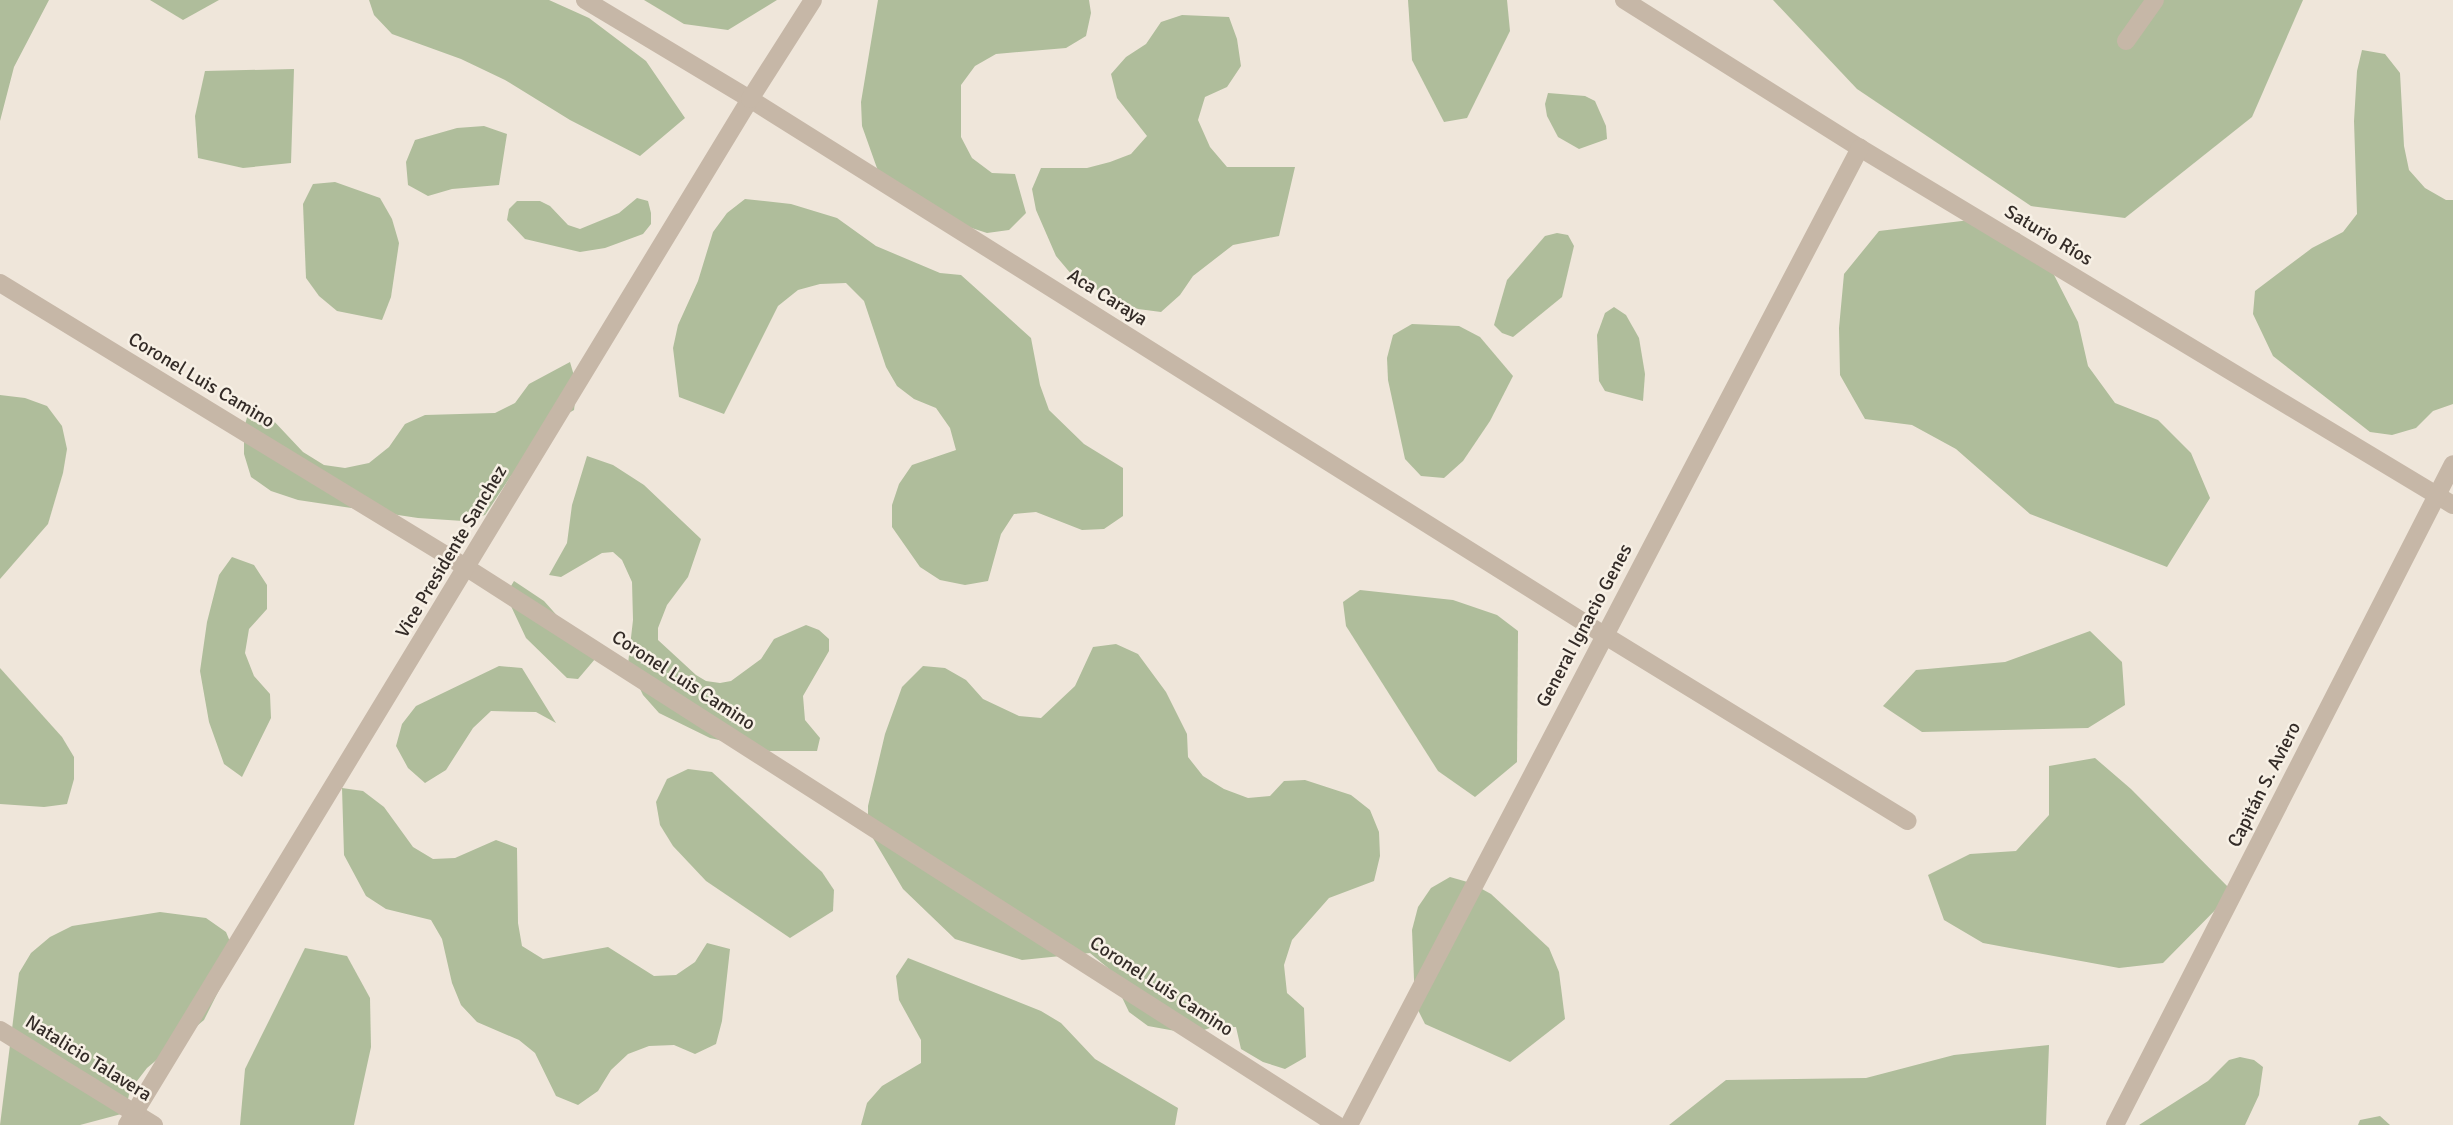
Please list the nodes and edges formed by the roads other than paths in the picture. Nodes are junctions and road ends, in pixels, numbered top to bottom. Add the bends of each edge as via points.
1 (585, 0) edge
2 (813, 0) edge
3 (1624, 0) edge
4 (2155, 0) edge
5 (2126, 41) dead end
6 (750, 99) junction
7 (1860, 148) junction
8 (0, 283) edge
9 (2453, 464) edge
10 (2436, 494) junction
11 (2453, 505) edge
12 (467, 568) junction
13 (1604, 635) junction
14 (1908, 821) dead end
15 (0, 1030) edge
16 (131, 1119) edge
17 (154, 1125) edge
18 (1337, 1125) edge
19 (1349, 1125) edge
20 (2115, 1125) edge

1 - 6 street, Aca Caraya
2 - 6 street, Vice Presidente Sanchez
3 - 7 street, Saturio Ríos
4 - 5 street
6 - 12 street, Vice Presidente Sanchez
6 - 13 street, Aca Caraya
7 - 10 street, Saturio Ríos
7 - 13 street, General Ignacio Genes
8 - 12 street, Coronel Luis Camino
9 - 10 street, Capitán S. Aviero
10 - 11 street, Saturio Ríos
10 - 20 street, Capitán S. Aviero
12 - 16 street, Vice Presidente Sanchez
12 - 18 street, Coronel Luis Camino
13 - 14 street, Aca Caraya
13 - 19 street, General Ignacio Genes
15 - 16 street, Natalicio Talavera
16 - 17 street, Natalicio Talavera

